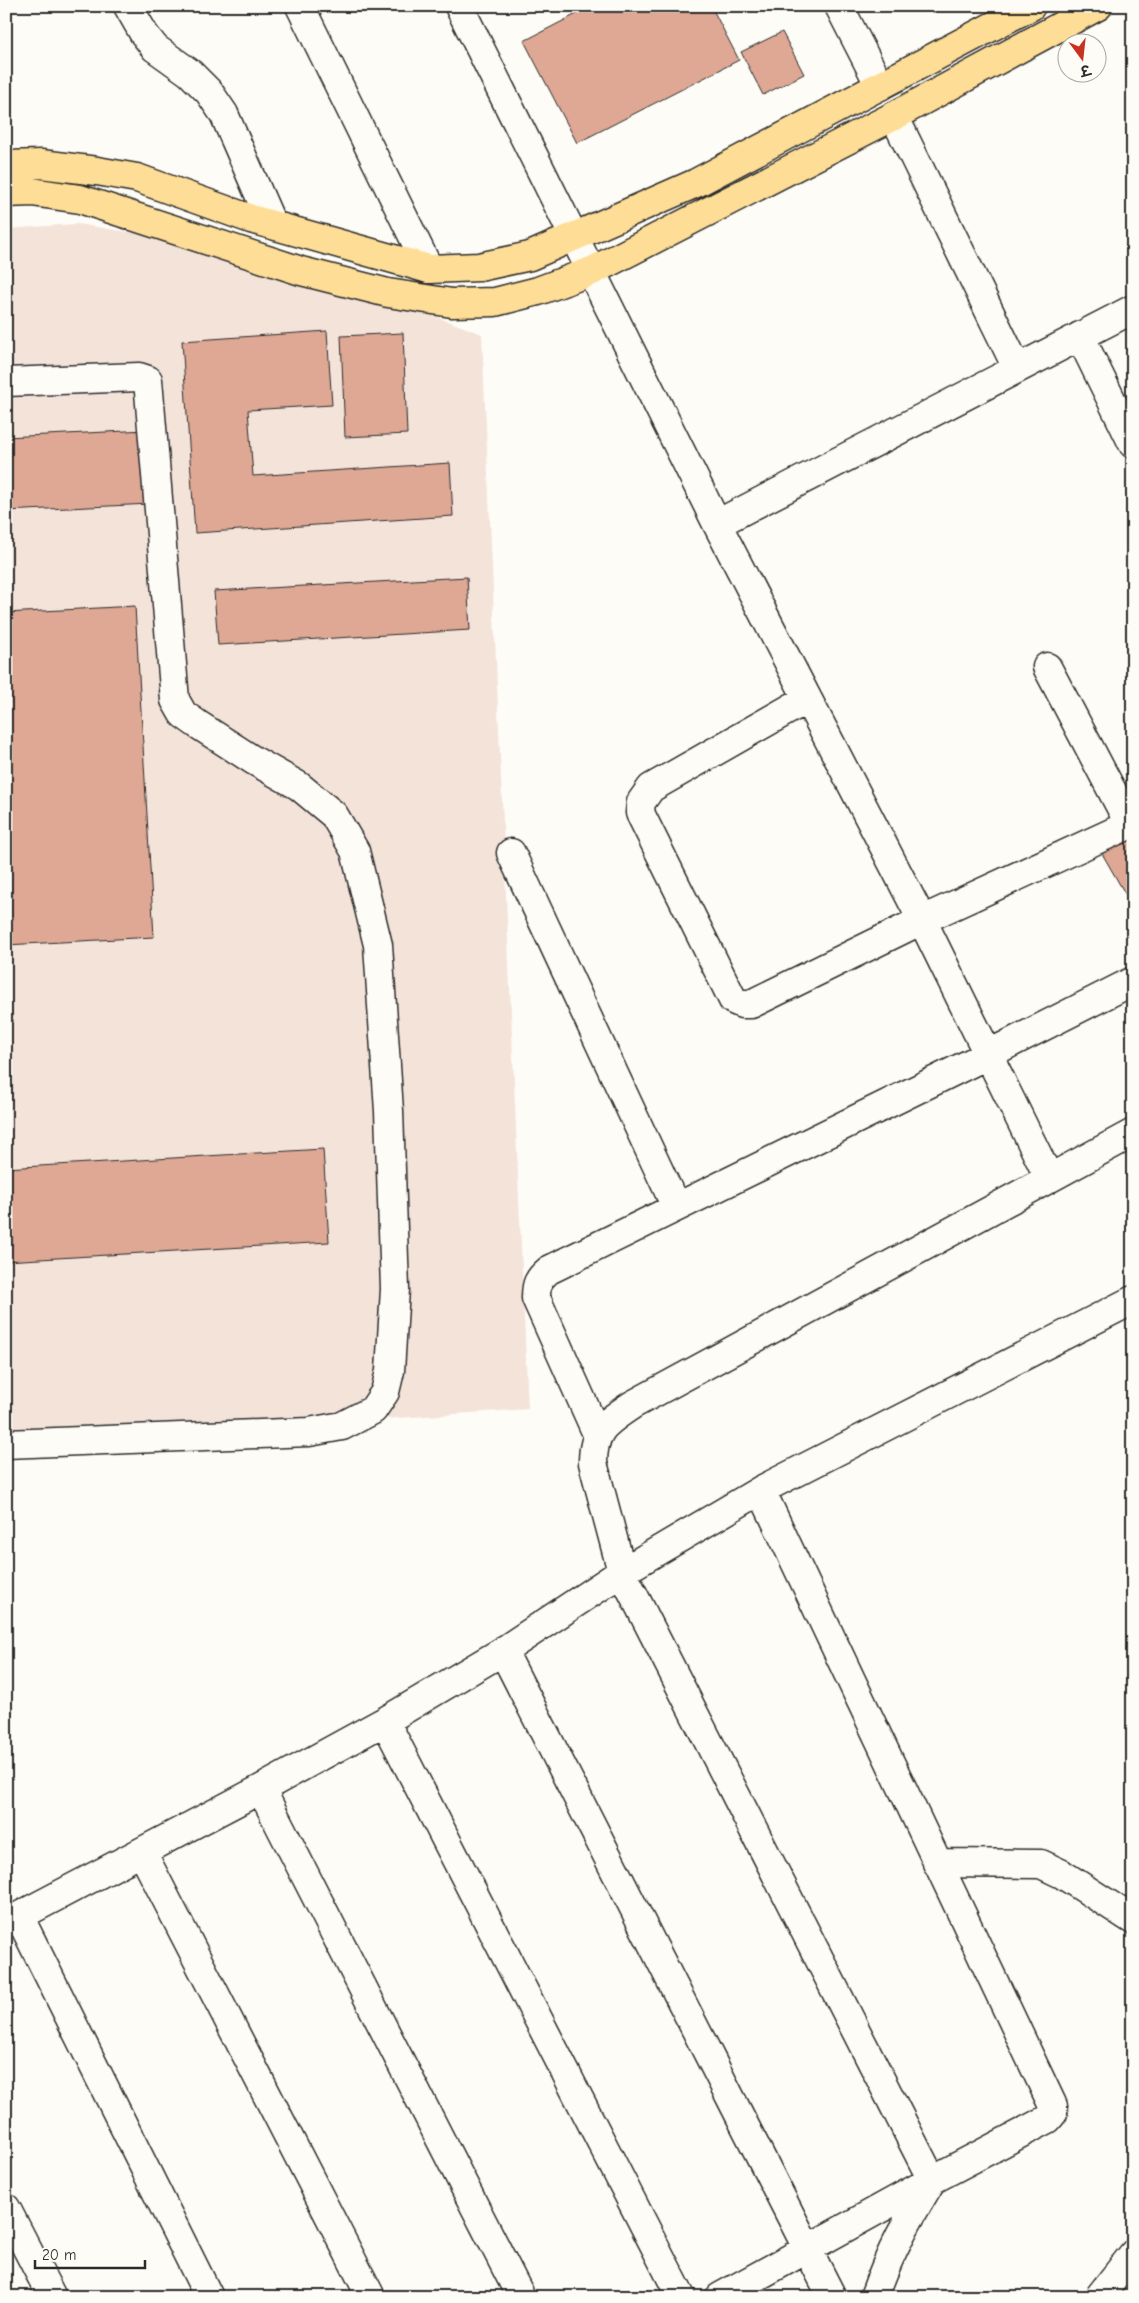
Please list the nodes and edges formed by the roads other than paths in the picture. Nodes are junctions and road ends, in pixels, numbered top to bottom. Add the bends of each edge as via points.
1 (128, 6) edge
2 (300, 6) edge
3 (459, 6) edge
4 (839, 6) edge
5 (1031, 6) edge
6 (1098, 6) edge
7 (880, 86) junction
8 (894, 116) junction
9 (6, 165) edge
10 (6, 193) edge
11 (272, 224) junction
12 (573, 237) junction
13 (430, 269) junction
14 (592, 271) junction
15 (1133, 309) edge
16 (1080, 336) junction
17 (1017, 368) junction
18 (6, 382) edge
19 (1133, 444) edge
20 (717, 524) junction
21 (1048, 667) dead end
22 (807, 699) junction
23 (1131, 824) edge
24 (511, 853) dead end
25 (922, 920) junction
26 (1133, 981) edge
27 (987, 1055) junction
28 (1133, 1133) edge
29 (1050, 1178) junction
30 (676, 1207) junction
31 (1133, 1300) edge
32 (597, 1434) junction
33 (6, 1444) edge
34 (761, 1490) junction
35 (622, 1572) junction
36 (503, 1651) junction
37 (385, 1720) junction
38 (260, 1789) junction
39 (142, 1852) junction
40 (937, 1862) junction
41 (13, 1919) edge
42 (1133, 1920) edge
43 (932, 2180) junction
44 (6, 2208) edge
45 (807, 2249) junction
46 (1133, 2254) edge
47 (52, 2297) edge
48 (209, 2297) edge
49 (371, 2297) edge
50 (521, 2297) edge
51 (681, 2297) edge
52 (720, 2297) edge
53 (832, 2297) edge
54 (874, 2297) edge
55 (1098, 2297) edge

1 - 11 street via 155,48 190,73 224,114
2 - 13 street
3 - 12 street
4 - 7 street
5 - 7 main road
6 - 8 main road
7 - 12 main road via 696,183
8 - 14 main road
8 - 17 street
9 - 11 main road via 41,164 137,178
10 - 14 main road via 32,192 80,199 301,271 388,293 452,302 495,302 538,291
11 - 13 main road
12 - 13 main road via 530,256 479,267
12 - 14 street
14 - 20 street
15 - 16 street
16 - 17 street
16 - 19 street
17 - 20 street
18 - 33 street via 139,377 148,380 174,700 183,714 197,724 300,786 334,815 355,851 378,944 389,1111 395,1289 390,1371 385,1392 373,1410 342,1426 310,1432
20 - 22 street
21 - 23 street
22 - 25 street
22 - 25 street via 652,788 641,802 640,813 733,1000 751,1004
23 - 25 street
24 - 30 street
25 - 27 street
26 - 27 street
27 - 29 street
27 - 30 street
28 - 29 street
29 - 32 street via 632,1405
30 - 32 street via 549,1270 539,1278 536,1286 536,1298
31 - 34 street
32 - 35 street via 593,1463
34 - 35 street
34 - 40 street
35 - 36 street
35 - 43 street
36 - 37 street
36 - 45 street
37 - 38 street
37 - 51 street
38 - 39 street
38 - 50 street
39 - 41 street
39 - 49 street
40 - 42 street via 1041,1864
40 - 43 street via 1053,2113 1048,2119
41 - 48 street
43 - 45 street
43 - 54 street via 887,2258
44 - 47 street
45 - 52 street
45 - 53 street
46 - 55 street

